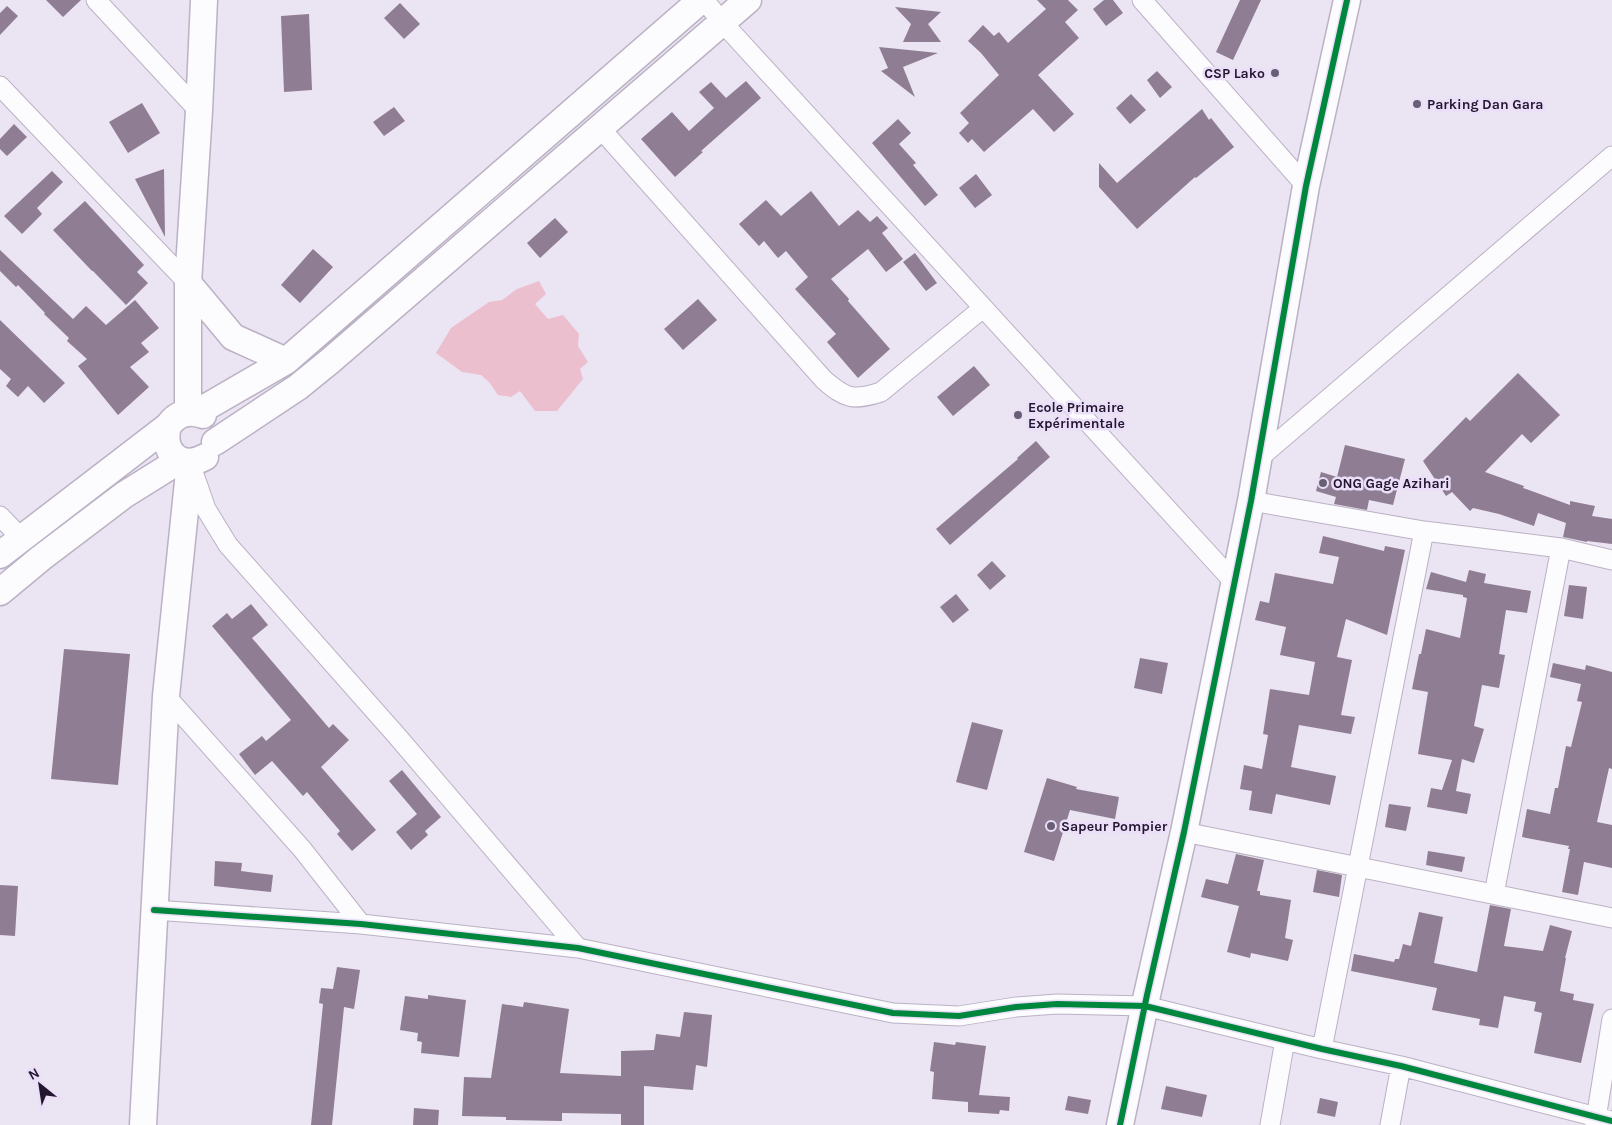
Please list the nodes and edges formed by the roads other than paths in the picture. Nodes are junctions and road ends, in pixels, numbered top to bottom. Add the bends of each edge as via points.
1 (96, 0) edge
2 (204, 0) edge
3 (701, 0) edge
4 (704, 0) edge
5 (748, 0) edge
6 (1142, 0) edge
7 (1346, 0) edge
8 (722, 23) junction
9 (0, 86) edge
10 (199, 111) junction
11 (600, 128) junction
12 (1612, 156) edge
13 (1306, 186) junction
14 (188, 282) junction
15 (983, 308) junction
16 (286, 361) junction
17 (184, 417) junction
18 (215, 442) junction
19 (1258, 459) junction
20 (185, 461) junction
21 (1251, 501) junction
22 (0, 516) edge
23 (1424, 531) junction
24 (21, 538) junction
25 (1561, 548) junction
26 (0, 555) edge
27 (1612, 560) edge
28 (1234, 582) junction
29 (0, 592) edge
30 (166, 696) junction
31 (1184, 832) junction
32 (1359, 867) junction
33 (1494, 894) junction
34 (154, 910) junction
35 (1612, 918) edge
36 (361, 924) junction
37 (578, 948) junction
38 (1145, 1006) junction
39 (1612, 1019) edge
40 (1285, 1040) junction
41 (1322, 1049) junction
42 (1401, 1066) junction
43 (1601, 1120) edge
44 (143, 1125) edge
45 (1120, 1125) edge
46 (1270, 1125) edge
47 (1390, 1125) edge

1 - 10 street
2 - 10 street
3 - 16 street
4 - 8 street
5 - 8 street
6 - 13 street
7 - 13 street
8 - 11 street
8 - 15 street
9 - 14 street
10 - 14 street
11 - 15 street via 839,394 854,398 881,392
11 - 18 street via 323,366
12 - 19 street
13 - 19 street
14 - 16 street via 233,337
14 - 17 street
15 - 28 street
16 - 17 street
17 - 18 street via 203,416 209,420
17 - 20 street via 165,435 172,454
17 - 24 street
18 - 20 street via 206,456 198,461
19 - 21 street
20 - 29 street via 124,495
20 - 30 street
20 - 37 street via 206,509 228,545
21 - 23 street
21 - 28 street
22 - 24 street
23 - 25 street
23 - 32 street
24 - 26 street
25 - 27 street
25 - 33 street
28 - 31 street
30 - 34 street
30 - 36 street via 302,849
31 - 32 street
31 - 38 street
32 - 33 street
32 - 41 street
33 - 35 street
34 - 36 street
34 - 44 street
36 - 37 street
37 - 38 street via 893,1014 959,1016 1058,1004
38 - 40 street
38 - 45 street
39 - 43 street
40 - 41 street
40 - 46 street
41 - 42 street
42 - 43 street
42 - 47 street

